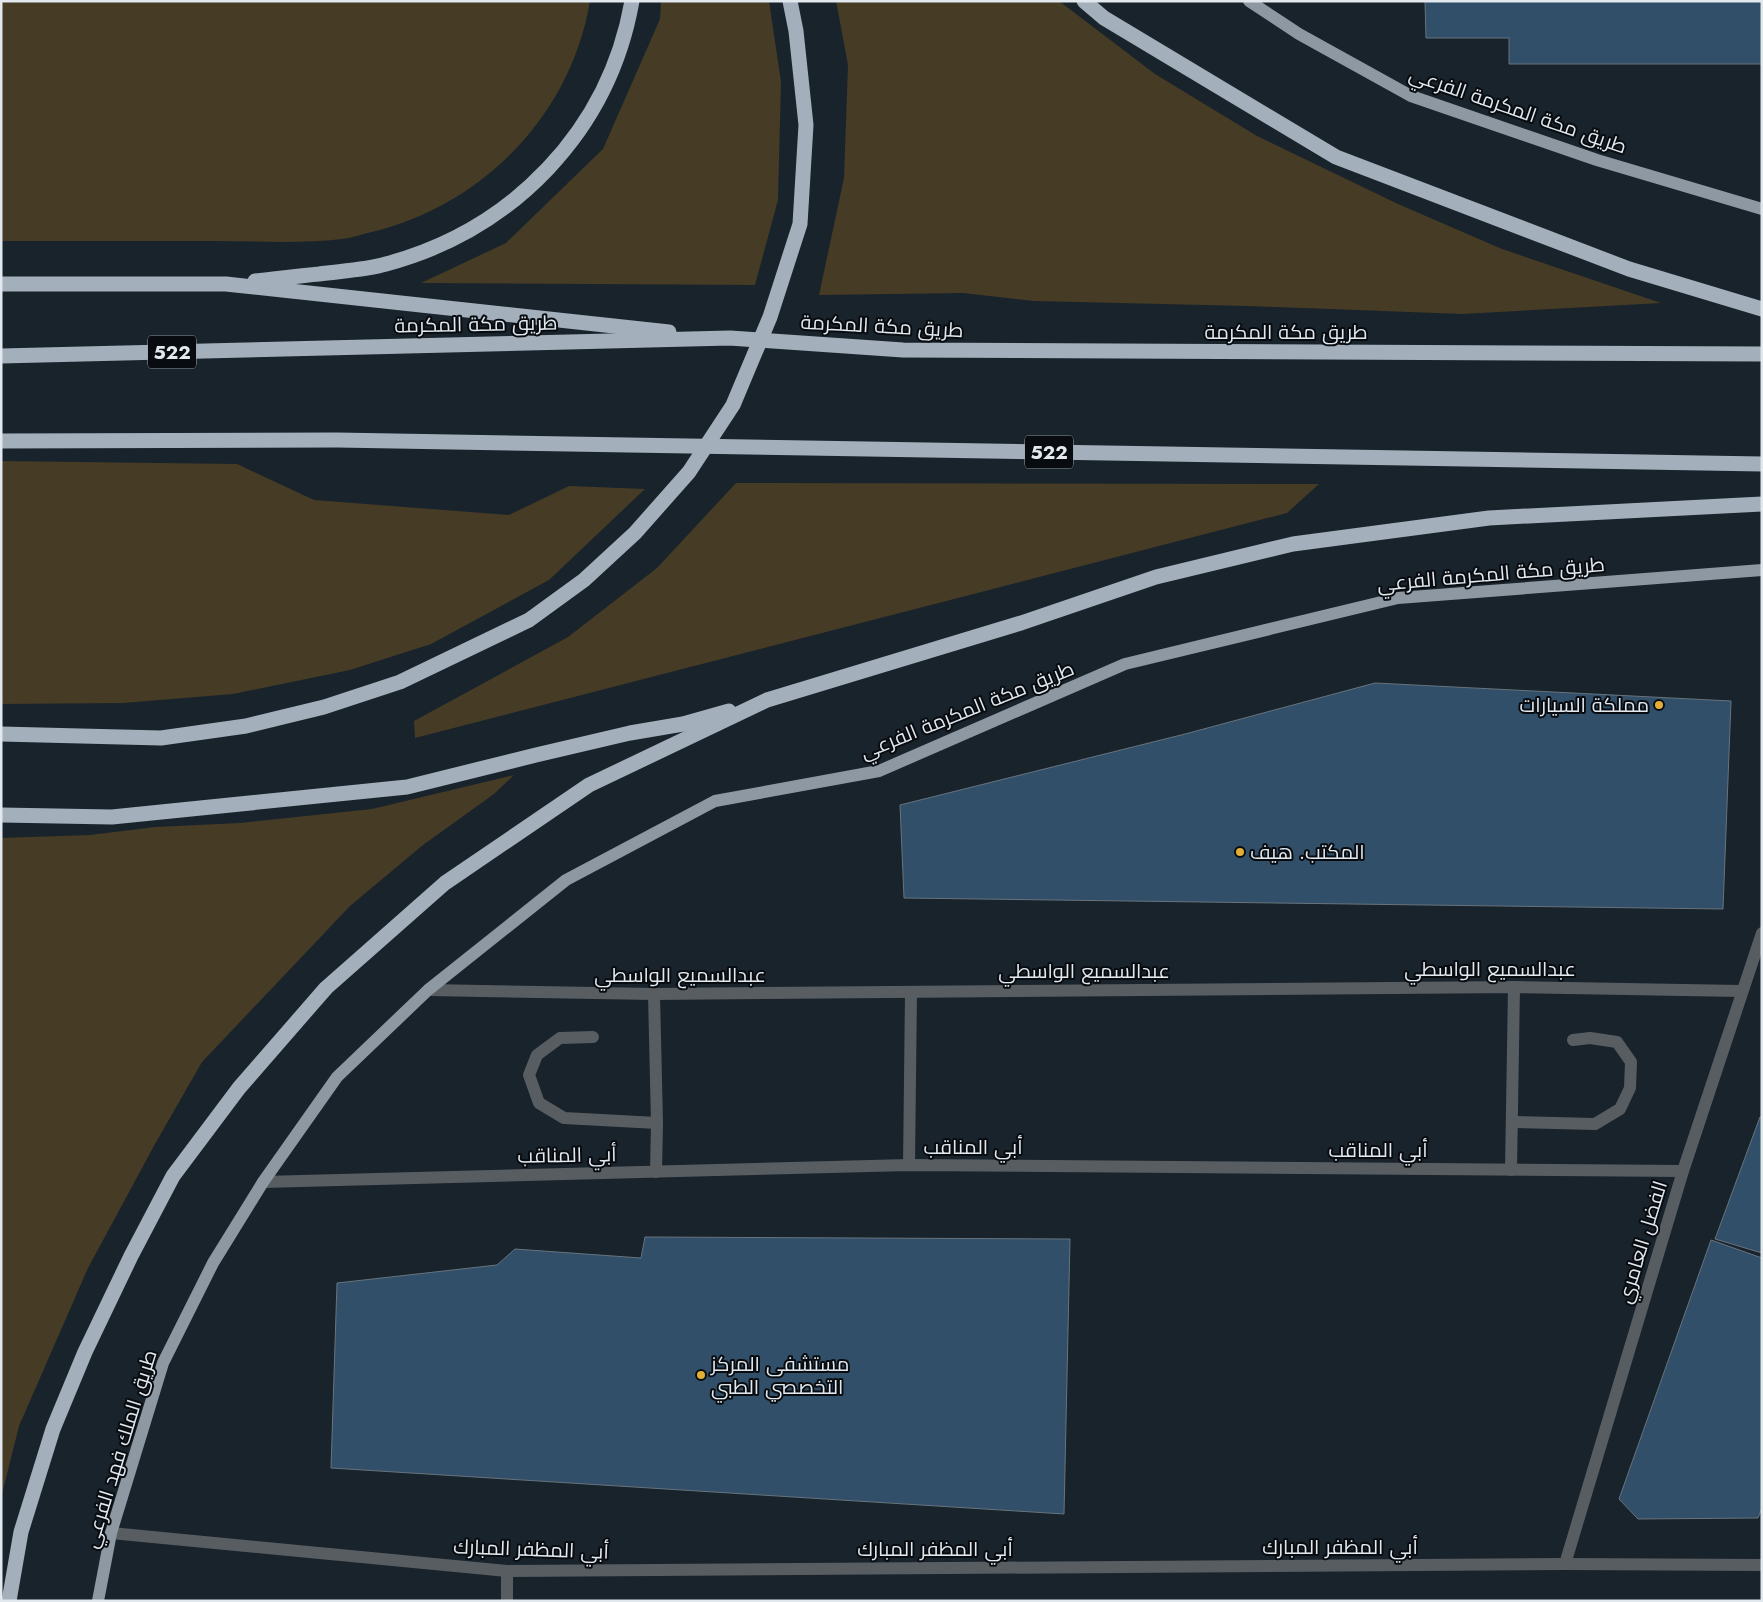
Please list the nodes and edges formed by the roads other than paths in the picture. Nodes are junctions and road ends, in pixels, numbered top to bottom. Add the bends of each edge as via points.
1 (632, 1) edge
2 (790, 1) edge
3 (1084, 1) edge
4 (1249, 1) edge
5 (1762, 209) edge
6 (1, 284) edge
7 (226, 284) junction
8 (1762, 309) edge
9 (730, 338) junction
10 (1762, 354) edge
11 (1, 356) edge
12 (1, 441) edge
13 (1762, 464) edge
14 (1762, 504) edge
15 (1762, 570) edge
16 (767, 700) junction
17 (1, 734) edge
18 (1, 815) edge
19 (1762, 933) edge
20 (1514, 987) junction
21 (428, 990) junction
22 (1742, 991) junction
23 (911, 993) junction
24 (654, 994) junction
25 (592, 1037) dead end
26 (1573, 1040) dead end
27 (1512, 1122) junction
28 (657, 1123) junction
29 (909, 1165) junction
30 (1511, 1170) junction
31 (1683, 1170) junction
32 (656, 1172) junction
33 (263, 1182) junction
34 (111, 1533) junction
35 (1565, 1564) junction
36 (1762, 1565) edge
37 (507, 1571) junction
38 (8, 1601) edge
39 (98, 1601) edge
40 (508, 1601) edge

1 - 7 highway via 621,48 593,109 554,163 505,208 448,242 385,265
2 - 17 highway, bridge via 806,125 800,224 770,317 732,405 689,472 635,533 584,580 529,620 400,682 324,707 246,726 161,738
3 - 8 highway via 1104,18 1336,156 1629,269
4 - 5 main road, طريق مكة المكرمة الفرعي via 1299,34 1411,96 1597,160
6 - 7 highway
7 - 9 highway
9 - 10 highway, طريق مكة المكرمة / 522 via 903,350
9 - 11 highway, طريق مكة المكرمة / 522
12 - 13 highway, 522 via 337,440
14 - 16 highway via 1489,518 1293,544 1156,577 1021,623
15 - 21 main road, طريق مكة المكرمة الفرعي via 1398,598 1125,664 879,771 715,802 566,880
16 - 18 highway via 683,724 612,737 407,787 112,817
16 - 38 highway via 589,785 445,883 326,988 238,1088 173,1176 85,1352 53,1429 21,1532
19 - 22 street, الفضل العامري
20 - 22 street, عبدالسميع الواسطي
20 - 23 street, عبدالسميع الواسطي
20 - 27 street
21 - 24 street, عبدالسميع الواسطي
21 - 33 main road, طريق مكة المكرمة الفرعي via 337,1077
22 - 31 street, الفضل العامري
23 - 24 street, عبدالسميع الواسطي
23 - 29 street
24 - 28 street
25 - 28 street via 560,1038 537,1055 529,1075 539,1103 564,1118
26 - 27 street via 1590,1038 1617,1042 1631,1062 1630,1088 1620,1109 1595,1124
27 - 30 street
28 - 32 street
29 - 30 street, أبي المناقب
29 - 32 street, أبي المناقب
30 - 31 street, أبي المناقب
31 - 35 street, الفضل العامري
32 - 33 street, أبي المناقب
33 - 34 main road, طريق الملك فهد الفرعي via 213,1263 164,1363
34 - 37 street, أبي المظفر المبارك
34 - 39 main road, طريق الملك فهد الفرعي
35 - 36 street, أبي المظفر المبارك
35 - 37 street, أبي المظفر المبارك
37 - 40 street

